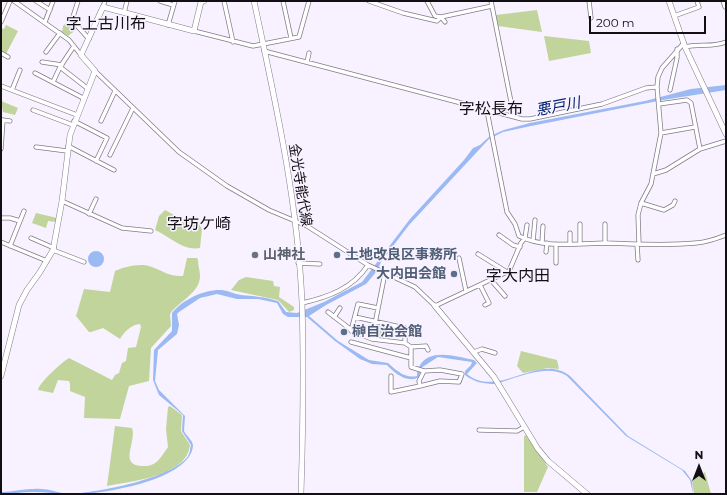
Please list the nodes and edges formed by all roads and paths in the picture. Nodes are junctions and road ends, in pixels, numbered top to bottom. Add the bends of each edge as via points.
1 (10, 1) edge
2 (14, 1) edge
3 (36, 1) edge
4 (53, 1) edge
5 (78, 1) edge
6 (105, 1) edge
7 (128, 1) edge
8 (160, 1) edge
9 (201, 1) edge
10 (224, 1) edge
11 (254, 1) edge
12 (283, 1) edge
13 (308, 1) edge
14 (369, 1) edge
15 (426, 1) edge
16 (492, 1) edge
17 (589, 1) edge
18 (669, 1) edge
19 (697, 1) edge
20 (723, 1) edge
21 (174, 3) edge
22 (492, 6) junction
23 (103, 7) junction
24 (726, 8) edge
25 (50, 10) junction
26 (3, 12) edge
27 (124, 14) junction
28 (674, 16) junction
29 (441, 18) junction
30 (591, 18) dead end
31 (1, 22) edge
32 (45, 22) junction
33 (445, 22) dead end
34 (168, 25) junction
35 (194, 31) junction
36 (60, 33) junction
37 (292, 38) junction
38 (89, 39) junction
39 (233, 42) junction
40 (726, 42) edge
41 (263, 44) junction
42 (684, 45) junction
43 (74, 46) junction
44 (677, 49) junction
45 (264, 51) junction
46 (46, 52) dead end
47 (1, 53) edge
48 (309, 53) dead end
49 (81, 55) junction
50 (8, 56) dead end
51 (42, 62) dead end
52 (307, 62) junction
53 (61, 66) junction
54 (20, 70) dead end
55 (95, 71) junction
56 (36, 73) dead end
57 (53, 82) junction
58 (1, 86) edge
59 (656, 87) junction
60 (87, 88) junction
61 (12, 90) junction
62 (670, 90) dead end
63 (115, 91) junction
64 (83, 98) junction
65 (659, 104) junction
66 (133, 108) junction
67 (33, 110) dead end
68 (487, 111) junction
69 (76, 115) junction
70 (514, 117) junction
71 (2, 120) edge
72 (10, 121) dead end
73 (101, 121) dead end
74 (74, 123) junction
75 (695, 127) junction
76 (662, 133) junction
77 (726, 134) edge
78 (726, 140) edge
79 (36, 147) dead end
80 (700, 148) junction
81 (1, 149) edge
82 (67, 149) junction
83 (110, 155) dead end
84 (96, 161) junction
85 (114, 170) dead end
86 (653, 174) junction
87 (96, 199) dead end
88 (62, 201) junction
89 (675, 201) dead end
90 (641, 204) junction
91 (24, 211) dead end
92 (89, 214) junction
93 (1, 218) edge
94 (535, 220) dead end
95 (20, 221) junction
96 (294, 222) junction
97 (580, 224) dead end
98 (605, 224) dead end
99 (527, 225) dead end
100 (543, 226) dead end
101 (151, 232) dead end
102 (570, 233) dead end
103 (500, 235) dead end
104 (726, 235) edge
105 (31, 238) dead end
106 (525, 239) junction
107 (533, 241) junction
108 (1, 242) edge
109 (542, 243) junction
110 (547, 243) junction
111 (570, 243) junction
112 (580, 243) junction
113 (605, 243) junction
114 (556, 244) junction
115 (638, 244) junction
116 (10, 246) junction
117 (520, 247) junction
118 (53, 249) junction
119 (546, 252) dead end
120 (478, 254) dead end
121 (459, 258) dead end
122 (638, 260) dead end
123 (47, 261) junction
124 (84, 262) dead end
125 (556, 263) dead end
126 (298, 264) junction
127 (320, 264) dead end
128 (368, 265) junction
129 (507, 272) junction
130 (385, 273) junction
131 (491, 280) junction
132 (480, 285) junction
133 (466, 291) junction
134 (505, 296) dead end
135 (485, 305) dead end
136 (302, 306) junction
137 (435, 306) junction
138 (340, 308) dead end
139 (378, 308) junction
140 (328, 312) dead end
141 (334, 317) junction
142 (355, 318) junction
143 (376, 322) junction
144 (351, 331) junction
145 (372, 338) junction
146 (351, 342) dead end
147 (405, 343) junction
148 (411, 347) junction
149 (428, 350) dead end
150 (474, 352) junction
151 (496, 353) dead end
152 (411, 358) junction
153 (421, 370) junction
154 (1, 376) edge
155 (391, 376) dead end
156 (420, 386) junction
157 (524, 427) junction
158 (479, 430) dead end
159 (301, 494) edge
160 (586, 494) edge

1 - 26 street
2 - 32 street
3 - 25 street
4 - 25 street
5 - 38 street via 72,20
6 - 23 street
7 - 27 street
8 - 21 street
9 - 35 street
10 - 39 street
11 - 41 street, 金光寺能代線
12 - 37 street
13 - 37 street via 299,37
14 - 29 street via 426,20 437,21
15 - 29 street via 435,16
16 - 22 street
17 - 30 street
18 - 28 street
19 - 28 street via 699,7
20 - 24 street
21 - 34 street
22 - 29 street
22 - 70 street
23 - 27 street
23 - 38 street
25 - 32 street
26 - 31 street
27 - 34 street
28 - 42 street
29 - 33 street
32 - 36 street
34 - 35 street
35 - 39 street
36 - 43 street
36 - 46 street
37 - 41 street
38 - 49 street
39 - 41 street via 253,46
40 - 42 street via 712,46
41 - 45 street, 金光寺能代線
42 - 44 street
42 - 77 street
43 - 49 street
43 - 53 street
44 - 59 street via 662,68
44 - 62 street
45 - 52 street
45 - 96 street, 金光寺能代線 via 290,183
47 - 50 street
48 - 52 street
49 - 55 street
51 - 53 street
52 - 68 street
53 - 57 street
53 - 60 street
54 - 61 street
55 - 60 street
55 - 63 street
56 - 57 street
57 - 64 street
58 - 61 street
59 - 65 street
59 - 70 street via 646,88 602,104 530,119
60 - 64 street
61 - 69 street
63 - 66 street
63 - 73 street
64 - 69 street
65 - 75 street via 687,100 691,103
65 - 76 street
66 - 83 street
66 - 96 street via 180,152 227,186
67 - 74 street
68 - 70 street
68 - 106 street via 508,215 515,224 519,236
69 - 74 street
71 - 72 street
71 - 81 street
74 - 82 street
74 - 84 street via 107,138
75 - 76 street
75 - 80 street
76 - 86 street
78 - 80 street
79 - 82 street
80 - 86 street via 666,170
82 - 84 street
82 - 88 street
84 - 85 street
86 - 90 street
87 - 92 street
88 - 92 street
88 - 118 street
89 - 90 street via 664,210
90 - 115 street via 638,215
91 - 95 street
92 - 101 street via 122,228
93 - 95 street
94 - 107 street
95 - 116 street
96 - 126 street, 金光寺能代線
96 - 128 street via 307,226
97 - 112 street
98 - 113 street
99 - 106 street
100 - 109 street
102 - 111 street
103 - 117 street
104 - 115 street via 695,243
105 - 118 street
106 - 107 street
106 - 117 street
107 - 109 street
108 - 116 street
109 - 110 street
110 - 114 street
110 - 119 street
111 - 112 street
111 - 114 street
112 - 113 street
113 - 115 street
114 - 125 street
115 - 122 street
116 - 123 street
117 - 129 street via 512,267
118 - 123 street
118 - 124 street
120 - 129 street
121 - 133 street
123 - 154 street via 19,305
126 - 127 street
126 - 136 street, 金光寺能代線
128 - 130 street
128 - 136 street via 352,284
129 - 131 street
130 - 137 street via 415,287
130 - 139 street
131 - 132 street
131 - 134 street
132 - 133 street
132 - 135 street via 489,303
133 - 137 street
136 - 159 street, 金光寺能代線 via 304,388
137 - 150 street
138 - 141 street
139 - 142 street via 359,303
139 - 143 street
140 - 141 street
141 - 144 street
142 - 143 street
142 - 144 street
143 - 145 street
143 - 147 street via 405,328
144 - 145 street
145 - 147 street
146 - 152 street
147 - 148 street
148 - 149 street via 426,346
148 - 152 street
150 - 151 street via 482,349
150 - 157 street via 494,377
152 - 153 street via 411,367
153 - 156 street
153 - 156 street via 462,374 460,382 440,380
155 - 156 street via 391,392
157 - 158 street via 517,431
157 - 160 street via 548,461

